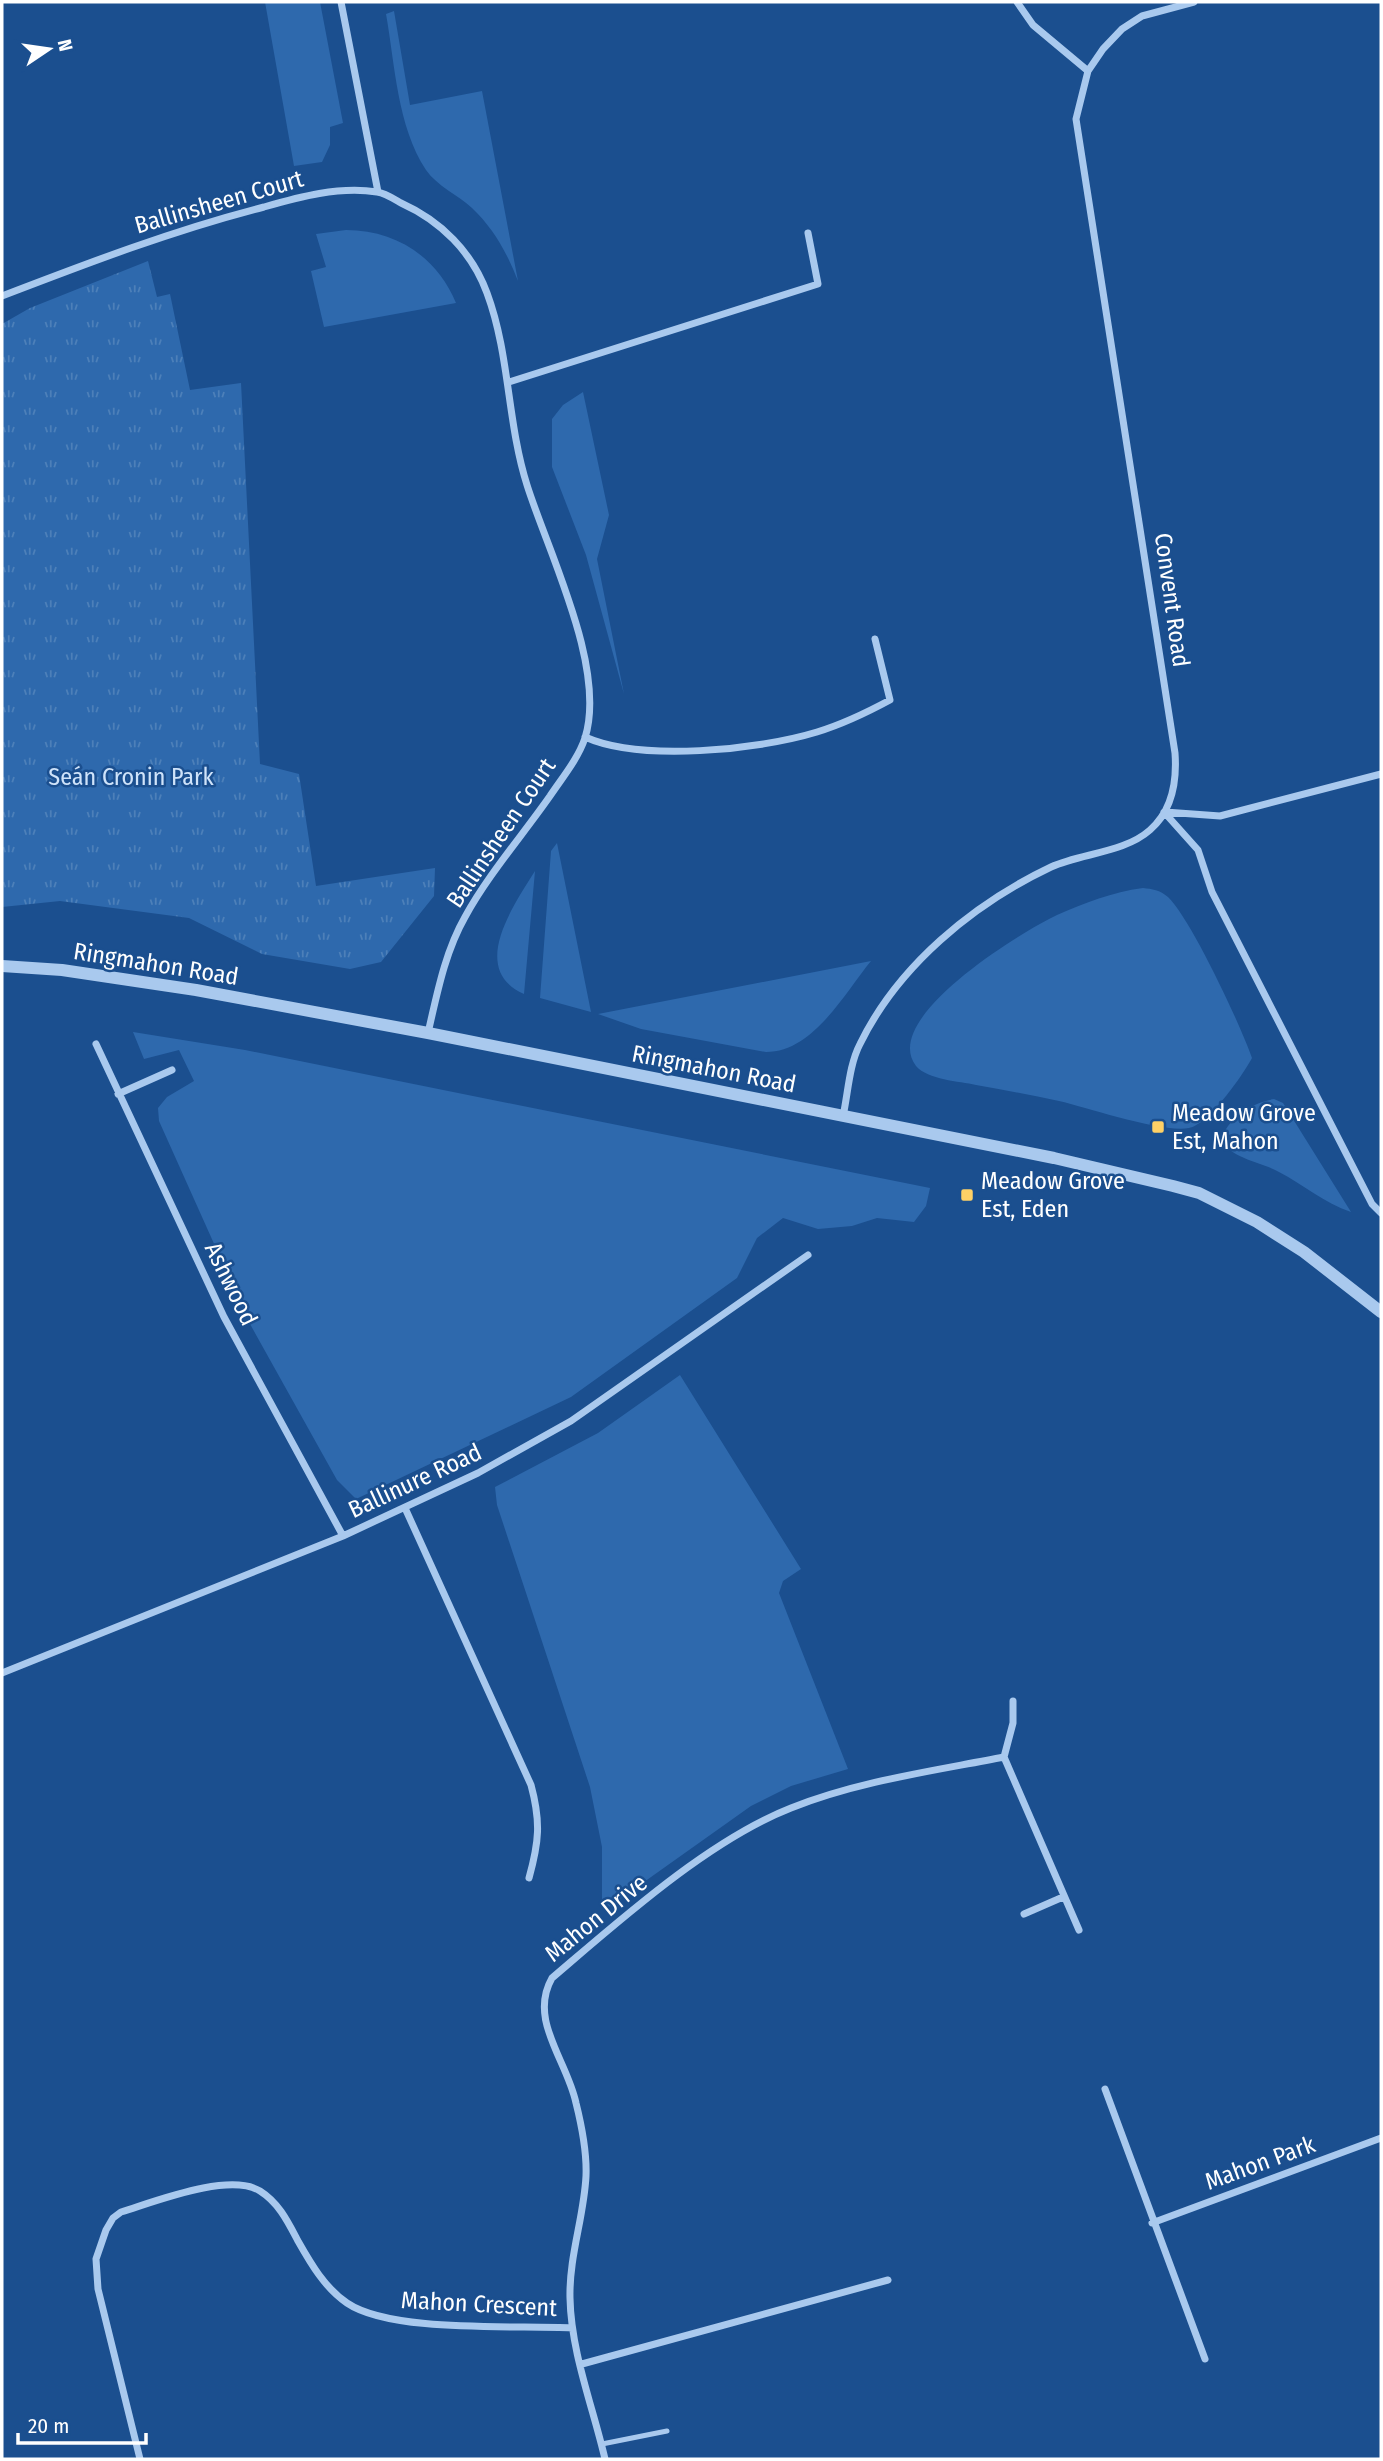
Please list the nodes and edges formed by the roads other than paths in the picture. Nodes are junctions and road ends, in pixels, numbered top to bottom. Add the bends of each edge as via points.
1 (341, 2) edge
2 (1017, 2) edge
3 (1194, 2) edge
4 (1088, 72) junction
5 (378, 192) junction
6 (808, 233) dead end
7 (2, 296) edge
8 (509, 382) junction
9 (875, 639) dead end
10 (585, 737) junction
11 (1381, 774) edge
12 (1164, 812) junction
13 (2, 966) edge
14 (428, 1033) junction
15 (96, 1044) dead end
16 (172, 1070) dead end
17 (118, 1094) junction
18 (843, 1116) junction
19 (1381, 1213) edge
20 (808, 1255) dead end
21 (1381, 1312) edge
22 (405, 1507) junction
23 (343, 1536) junction
24 (2, 1672) edge
25 (1013, 1701) dead end
26 (1004, 1757) junction
27 (529, 1878) dead end
28 (1063, 1897) junction
29 (1024, 1914) dead end
30 (1079, 1930) dead end
31 (1105, 2089) dead end
32 (1381, 2138) edge
33 (1153, 2223) junction
34 (888, 2280) dead end
35 (572, 2328) junction
36 (1205, 2359) dead end
37 (582, 2364) junction
38 (667, 2431) dead end
39 (602, 2444) junction
40 (140, 2459) edge
41 (605, 2459) edge

1 - 5 street
2 - 4 street via 1033,25
3 - 4 street, Convent Road via 1142,16 1103,49
4 - 12 street, Convent Road via 1076,119 1078,147 1175,752 1177,783
5 - 7 street, Ballinsheen Court via 313,194 243,212 132,246
5 - 8 street, Ballinsheen Court via 444,229 466,253 488,294
6 - 8 street via 818,284
8 - 10 street, Ballinsheen Court via 521,464 585,662 589,703
9 - 10 street via 890,700 853,720 813,733 734,746 658,751 602,745
10 - 14 street, Ballinsheen Court via 567,772 464,918 439,981
11 - 12 street via 1220,816
12 - 18 street via 1150,830 1130,842 1054,866 1019,884 986,904 928,952 888,997 858,1046
12 - 19 street via 1198,850 1212,892 1254,977
13 - 14 street, Ringmahon Road via 196,989
14 - 18 street, Ringmahon Road
15 - 17 street, Ashwood
16 - 17 street
17 - 23 street, Ashwood via 224,1317
18 - 21 street, Ringmahon Road via 1054,1158 1199,1193 1304,1252
20 - 22 street, Ballinure Road via 571,1422
22 - 23 street, Ballinure Road
22 - 27 street via 531,1785 539,1838
23 - 24 street, Ballinure Road
25 - 26 street
26 - 28 street
26 - 35 street, Mahon Drive via 824,1796 758,1823 697,1863 552,1978 543,1994 544,2012 575,2096 585,2139 586,2176 572,2252
28 - 29 street
28 - 30 street
31 - 33 street
32 - 33 street, Mahon Park
33 - 36 street
34 - 37 street
35 - 37 street, Mahon Drive
35 - 40 street, Mahon Crescent via 399,2323 368,2313 348,2304 326,2284 279,2206 259,2190 238,2184 218,2185 121,2212 106,2230 96,2259 98,2289
37 - 39 street, Mahon Drive
38 - 39 lane
39 - 41 street, Mahon Drive

